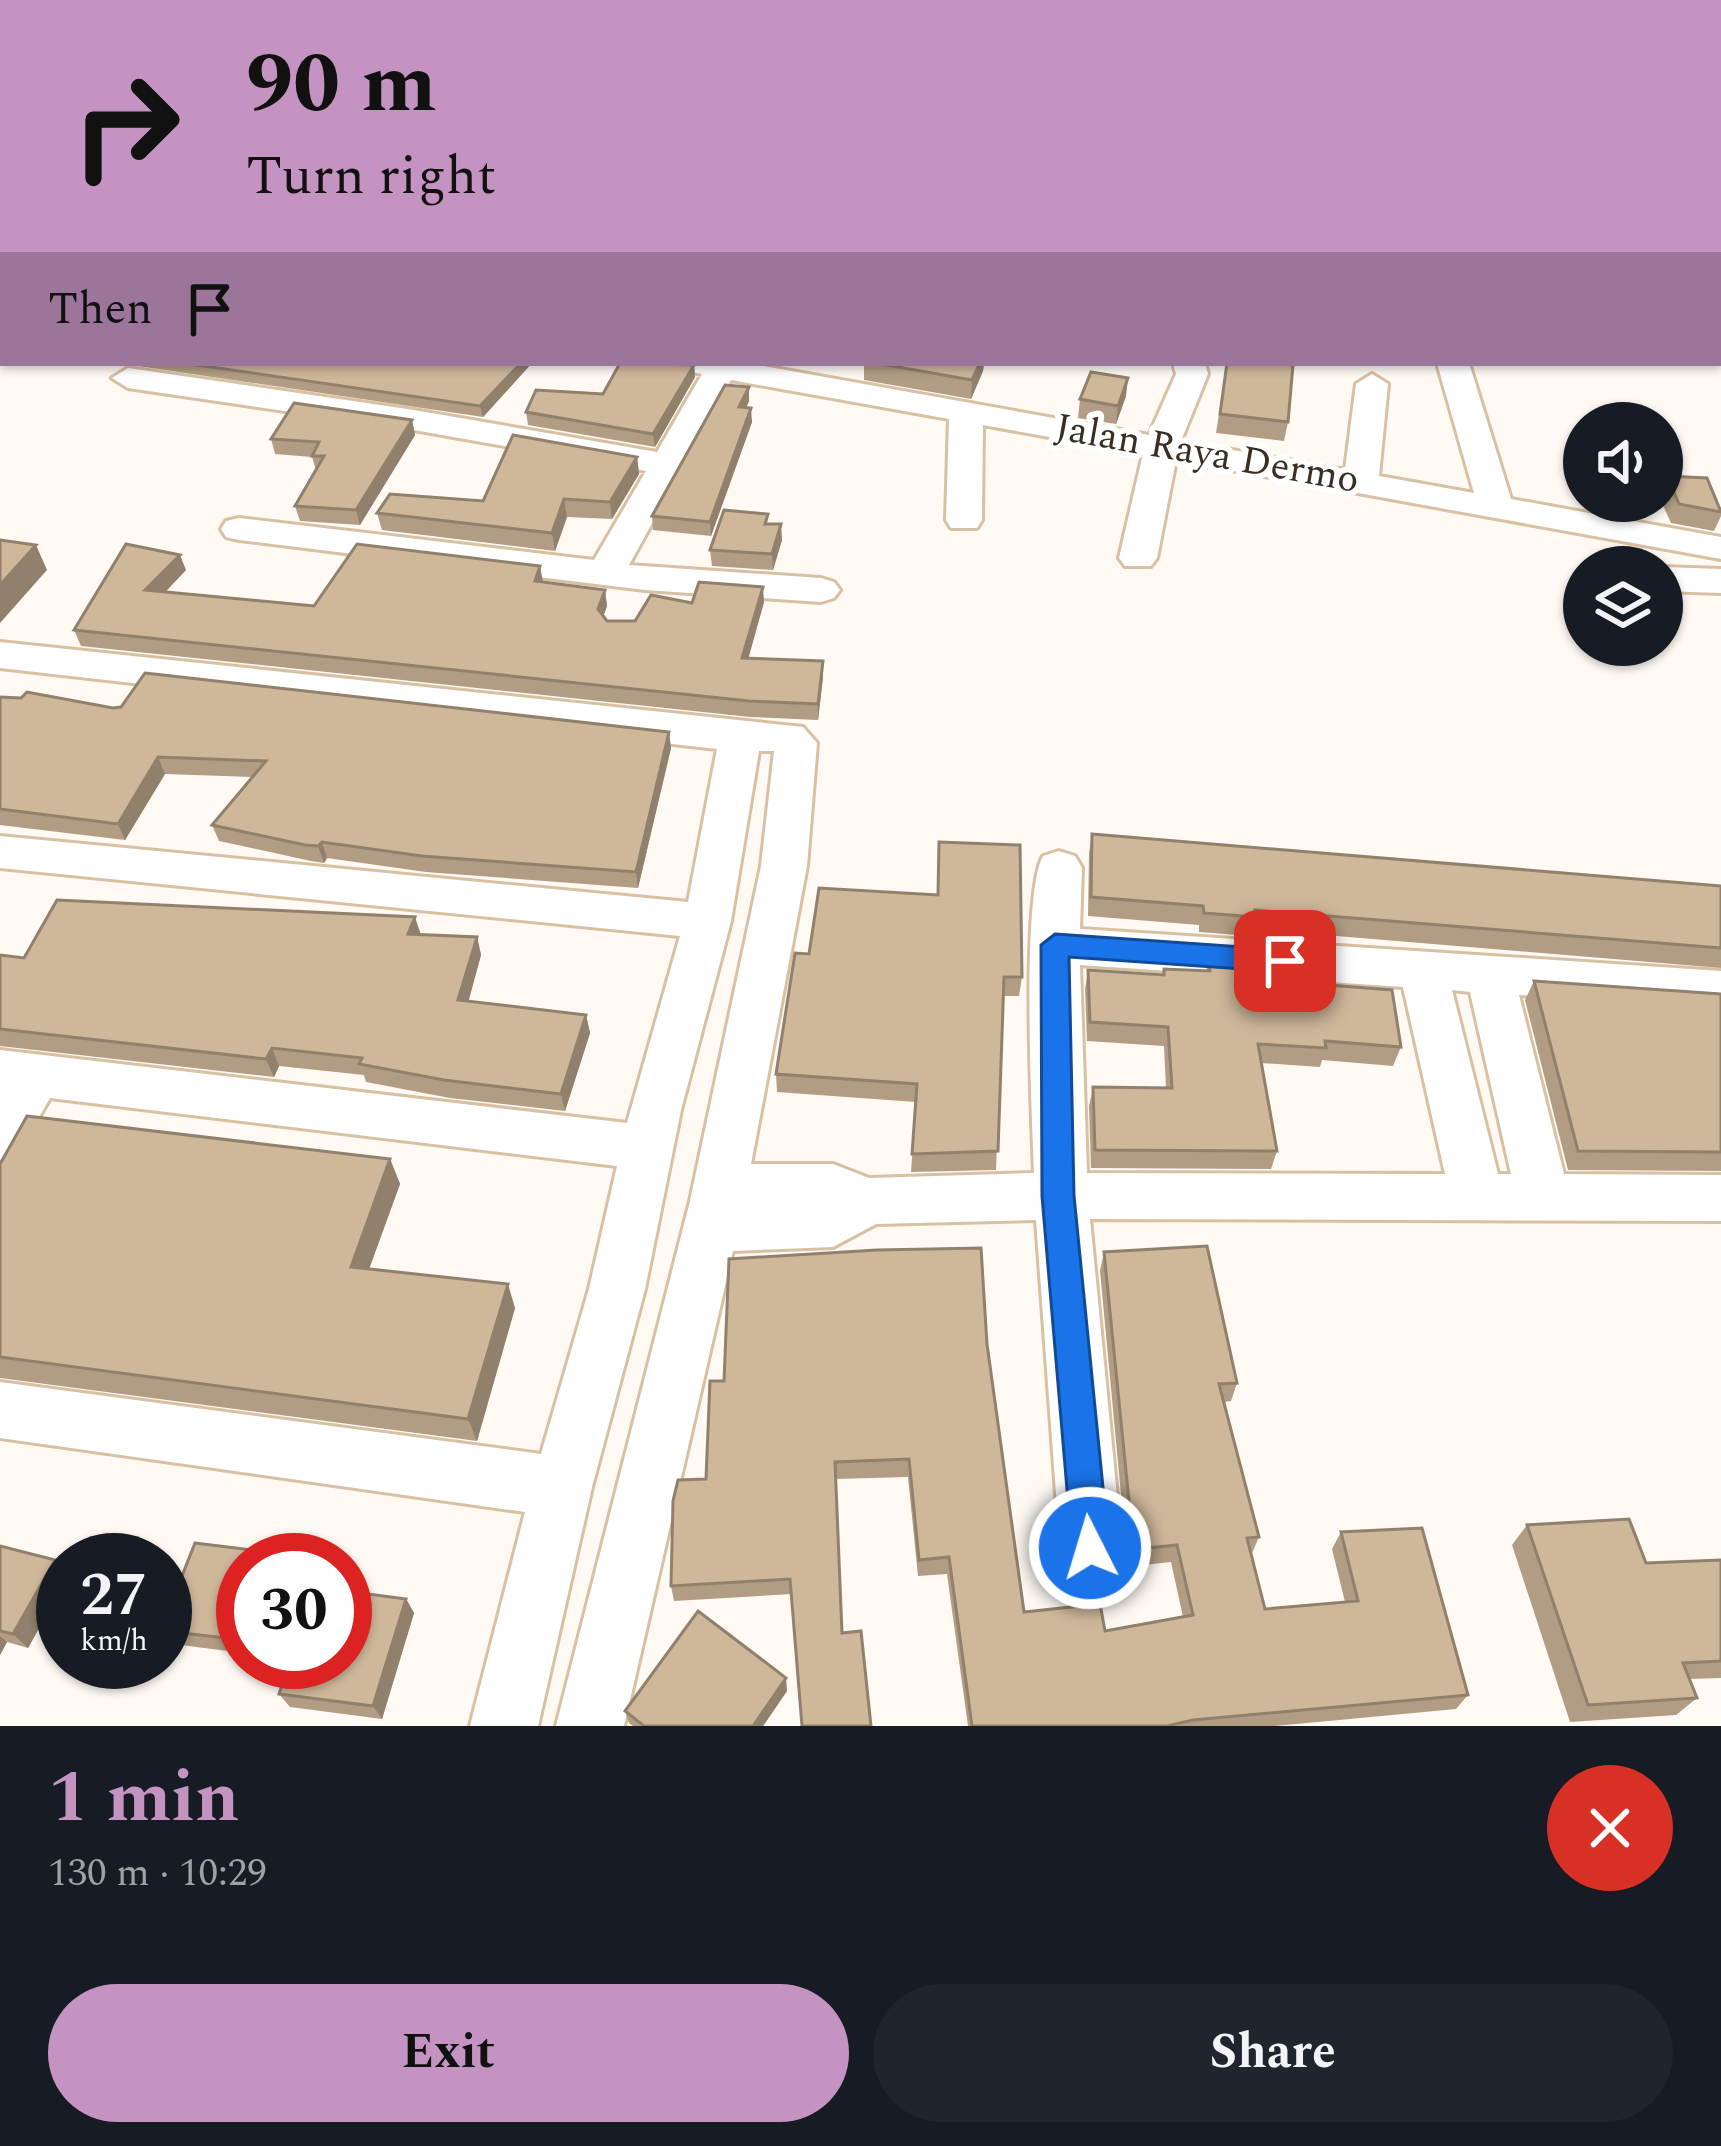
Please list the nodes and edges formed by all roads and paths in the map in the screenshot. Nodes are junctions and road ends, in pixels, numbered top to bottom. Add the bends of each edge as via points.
1 (706, 366) edge
2 (1190, 366) edge
3 (1454, 366) edge
4 (764, 369) edge
5 (128, 378) dead end
6 (1372, 384) dead end
7 (966, 411) junction
8 (1162, 445) junction
9 (664, 464) junction
10 (1322, 476) junction
11 (1361, 482) junction
12 (1496, 508) junction
13 (1312, 515) dead end
14 (964, 520) dead end
15 (239, 529) dead end
16 (316, 538) junction
17 (1721, 548) edge
18 (1138, 558) dead end
19 (292, 568) dead end
20 (606, 573) junction
21 (1683, 580) edge
22 (1721, 581) edge
23 (821, 590) dead end
24 (0, 655) edge
25 (740, 737) junction
26 (0, 852) edge
27 (1058, 868) dead end
28 (708, 921) junction
29 (1055, 945) junction
30 (1423, 971) junction
31 (1491, 977) junction
32 (1721, 990) edge
33 (18, 1073) edge
34 (732, 1117) junction
35 (650, 1129) junction
36 (0, 1138) edge
37 (1058, 1196) junction
38 (1477, 1196) junction
39 (1543, 1197) junction
40 (1721, 1198) edge
41 (715, 1207) junction
42 (0, 1410) edge
43 (562, 1486) junction
44 (1090, 1548) dead end
45 (503, 1726) edge
46 (590, 1726) edge

1 - 4 street, Jalan Raya Dermo
1 - 9 street
2 - 8 street
3 - 12 street
4 - 7 street, Jalan Raya Dermo
5 - 9 street
6 - 11 street
7 - 8 street, Jalan Raya Dermo
7 - 14 street
8 - 10 street, Jalan Raya Dermo
8 - 18 street
9 - 20 street
10 - 11 street, Jalan Raya Dermo
10 - 13 street
11 - 12 street, Jalan Raya Dermo
12 - 17 street, Jalan Raya Dermo
15 - 16 street
16 - 19 street
16 - 20 street
20 - 23 street via 638,593
21 - 22 street
24 - 25 street
25 - 28 street
25 - 34 street via 788,737 797,748 784,866
26 - 28 street
27 - 29 street
28 - 35 street
29 - 30 street
29 - 37 street
30 - 31 street
30 - 38 street
31 - 32 street
31 - 39 street
33 - 35 street
33 - 36 street
34 - 35 street
34 - 41 street
35 - 43 street via 617,1289
37 - 38 street
37 - 41 street via 867,1201 833,1223
37 - 44 street
38 - 39 street
39 - 40 street
41 - 46 street
42 - 43 street
43 - 45 street

